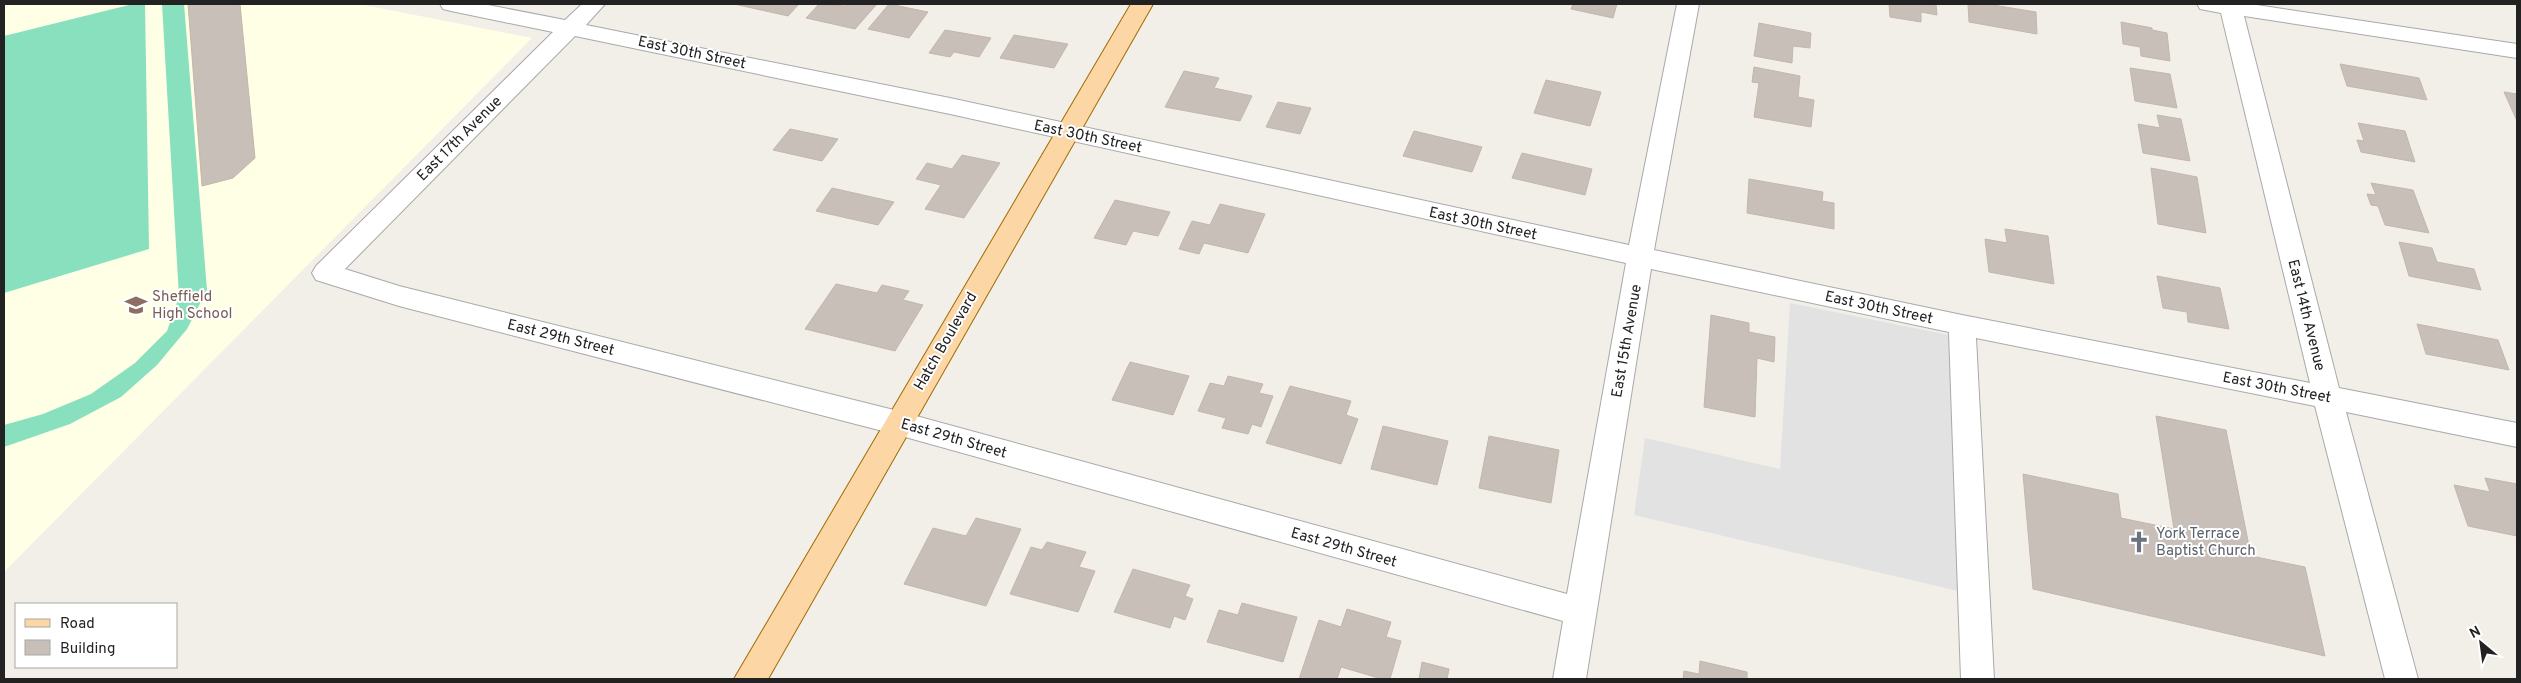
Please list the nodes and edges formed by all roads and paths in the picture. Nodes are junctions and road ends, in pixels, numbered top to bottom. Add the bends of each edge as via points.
1 (451, 4) edge
2 (594, 4) edge
3 (1142, 4) edge
4 (1688, 4) edge
5 (2219, 6) edge
6 (568, 28) junction
7 (2517, 52) edge
8 (1067, 131) junction
9 (1640, 257) junction
10 (325, 273) joint
11 (1962, 325) junction
12 (2327, 396) junction
13 (898, 422) junction
14 (2517, 435) edge
15 (1580, 612) junction
16 (750, 679) edge
17 (1569, 679) edge
18 (1977, 679) edge
19 (2401, 679) edge

1 - 6 street, East 30th Street
2 - 6 street, East 17th Avenue
3 - 8 main road, Hatch Boulevard
4 - 9 street, East 15th Avenue
5 - 7 street
5 - 12 street, East 14th Avenue
6 - 8 street, East 30th Street
6 - 10 street, East 17th Avenue
8 - 9 street, East 30th Street
8 - 13 main road, Hatch Boulevard
9 - 11 street, East 30th Street
9 - 15 street, East 15th Avenue
10 - 13 street, East 29th Street via 399,296
11 - 12 street, East 30th Street
11 - 18 street
12 - 14 street, East 30th Street
12 - 19 street, East 14th Avenue
13 - 15 street, East 29th Street
13 - 16 main road, Hatch Boulevard
15 - 17 street, East 15th Avenue

